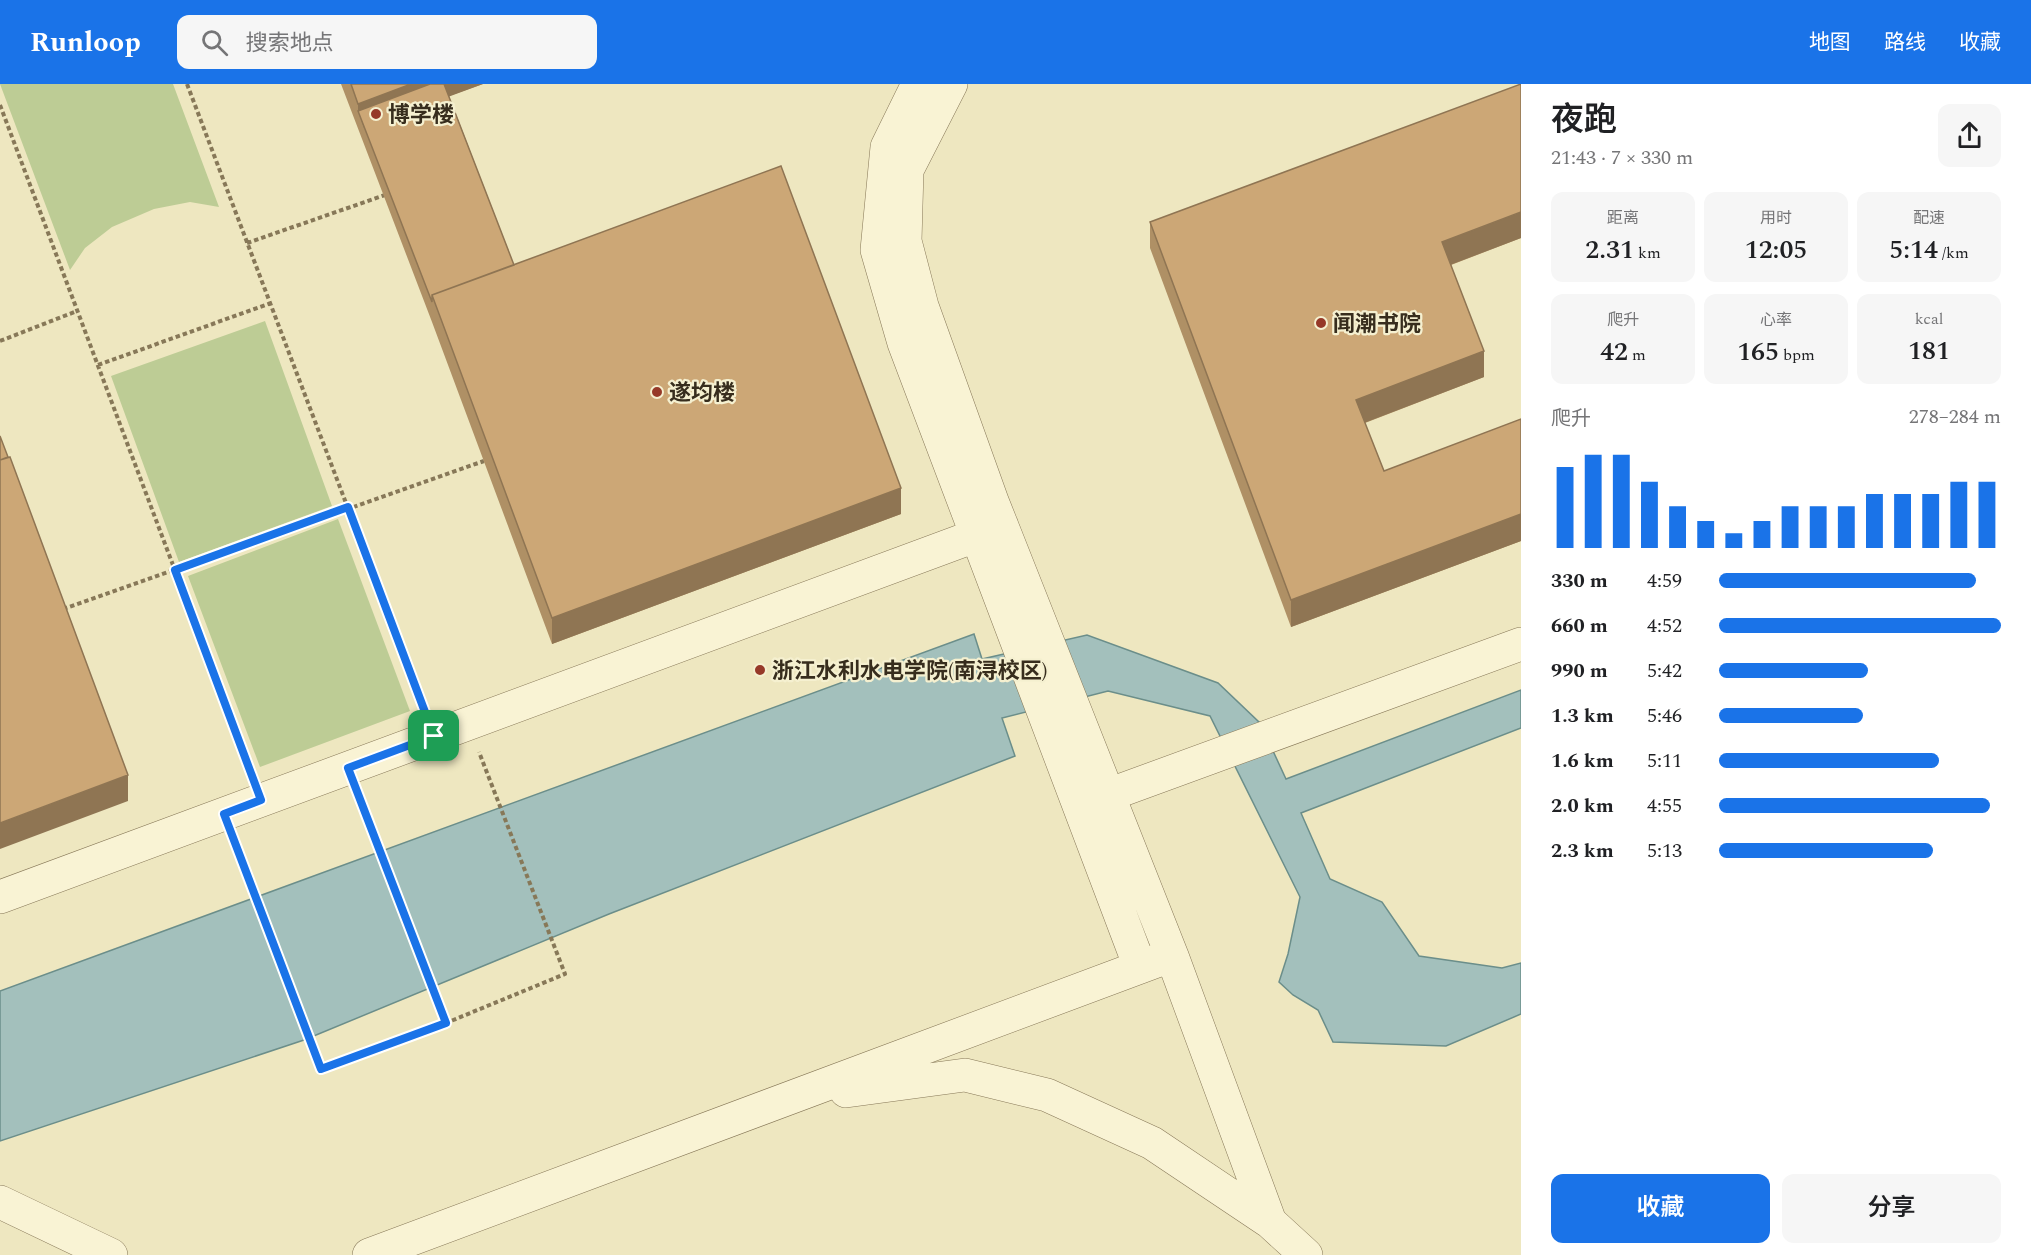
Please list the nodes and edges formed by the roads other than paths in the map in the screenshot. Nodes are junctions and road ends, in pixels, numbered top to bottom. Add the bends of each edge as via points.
1 (918, 84) edge
2 (951, 84) edge
3 (989, 531) junction
4 (1521, 644) edge
5 (1094, 801) junction
6 (0, 897) edge
7 (1172, 956) junction
8 (1140, 967) junction
9 (788, 1099) junction
10 (0, 1202) edge
11 (1270, 1222) junction
12 (111, 1255) edge
13 (369, 1255) edge
14 (1306, 1255) edge

1 - 3 street via 887,147 877,250 904,343
2 - 3 street via 907,171 905,241
3 - 5 street
3 - 6 street
4 - 5 street
5 - 7 street
5 - 8 street
7 - 8 street
7 - 11 street
8 - 9 street
9 - 11 street via 965,1075 1047,1095 1152,1143
9 - 13 street
10 - 12 street
11 - 14 street

